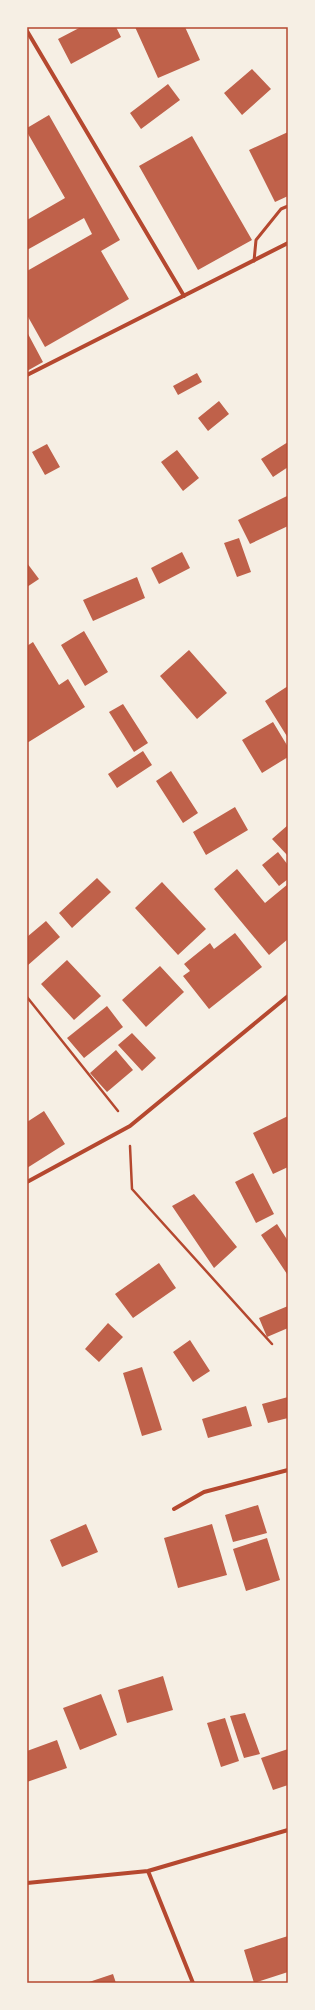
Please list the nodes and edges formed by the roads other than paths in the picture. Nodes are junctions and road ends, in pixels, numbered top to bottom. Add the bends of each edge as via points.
1 (27, 31) edge
2 (288, 206) edge
3 (288, 243) edge
4 (254, 261) junction
5 (184, 296) junction
6 (27, 376) edge
7 (288, 996) edge
8 (27, 1182) edge
9 (288, 1470) edge
10 (174, 1509) dead end
11 (288, 1830) edge
12 (148, 1871) junction
13 (27, 1883) edge
14 (193, 1983) edge

1 - 5 street
2 - 4 lane via 281,209 256,240
3 - 4 street
4 - 5 street
5 - 6 street
7 - 8 street via 130,1126
9 - 10 street via 204,1492
11 - 12 street
12 - 13 street
12 - 14 street

